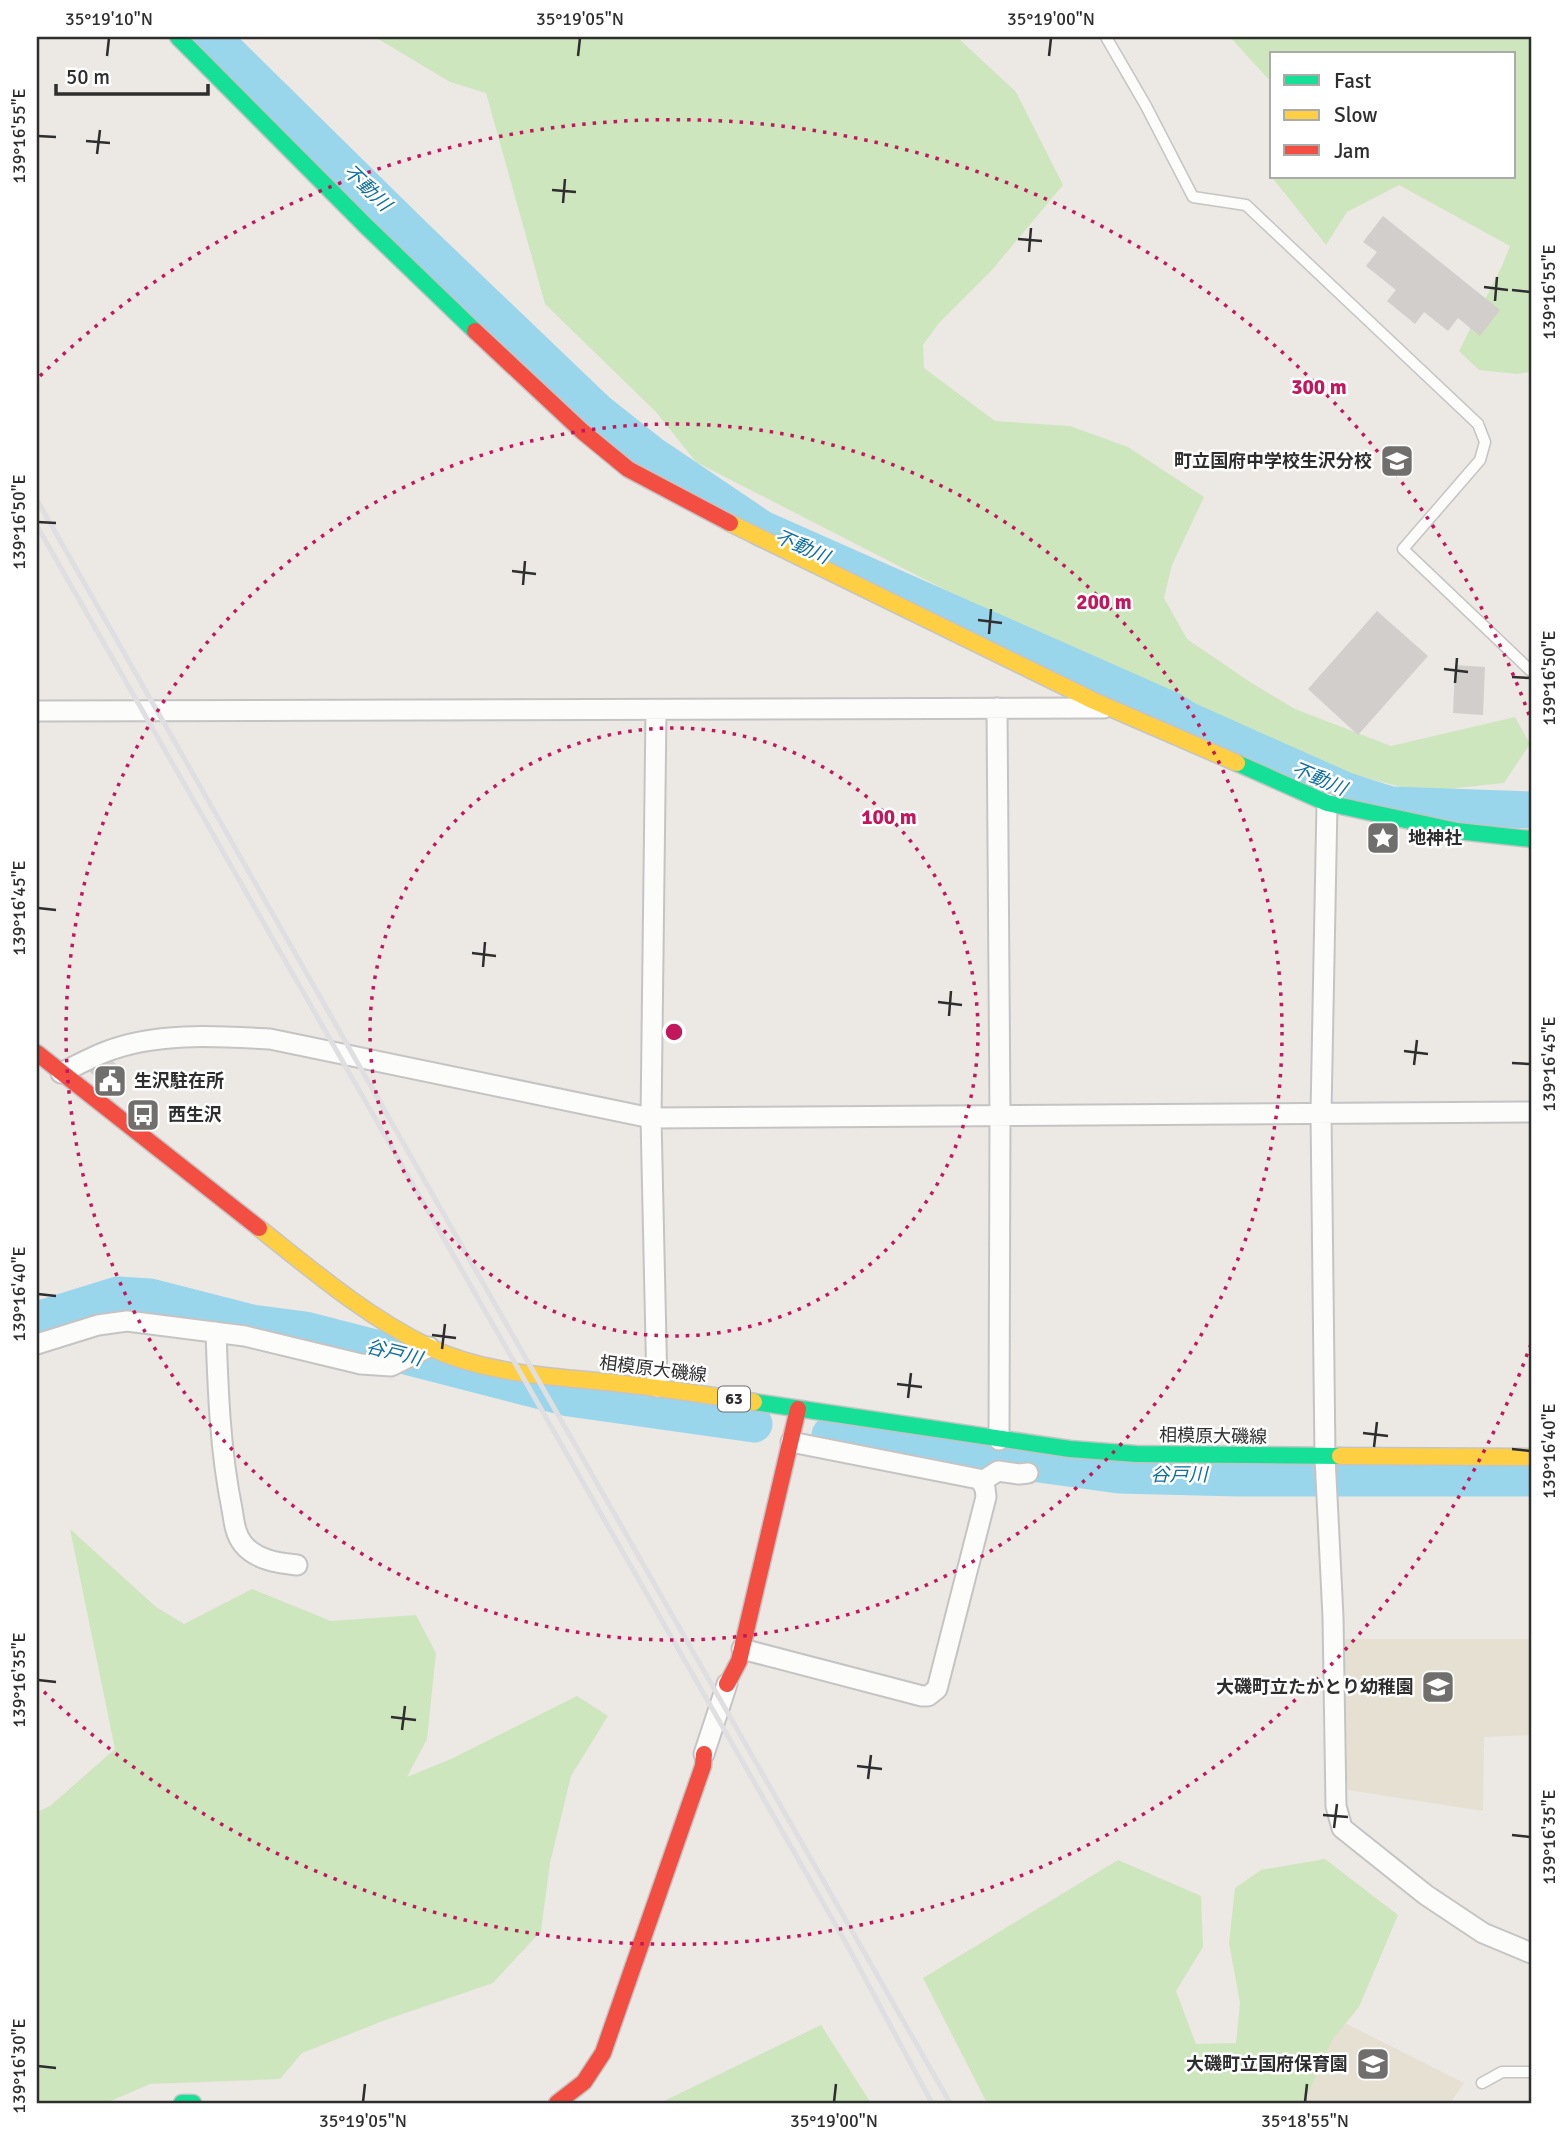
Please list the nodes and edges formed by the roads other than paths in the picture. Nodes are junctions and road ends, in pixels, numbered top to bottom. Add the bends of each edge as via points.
1 (178, 37) edge
2 (1106, 37) edge
3 (1531, 671) edge
4 (997, 708) junction
5 (1112, 708) junction
6 (37, 711) edge
7 (656, 711) junction
8 (1326, 803) junction
9 (1531, 839) edge
10 (45, 1063) edge
11 (1531, 1112) edge
12 (1321, 1113) junction
13 (1000, 1115) junction
14 (651, 1118) junction
15 (216, 1332) junction
16 (37, 1344) edge
17 (422, 1351) junction
18 (657, 1387) junction
19 (798, 1409) junction
20 (999, 1440) junction
21 (791, 1442) junction
22 (1531, 1457) edge
23 (1326, 1469) junction
24 (1028, 1473) dead end
25 (980, 1480) junction
26 (297, 1565) dead end
27 (742, 1649) junction
28 (727, 1684) joint
29 (704, 1754) joint
30 (1531, 1953) edge
31 (1531, 2072) edge
32 (1482, 2083) dead end
33 (182, 2103) edge
34 (193, 2103) edge
35 (557, 2103) edge

1 - 5 street via 507,362 628,469
2 - 3 lane via 1194,197 1246,205 1478,424 1485,442 1480,460 1403,549
4 - 5 street
4 - 7 street
4 - 13 street
5 - 8 street
6 - 7 street
7 - 14 street
8 - 9 street via 1457,831
8 - 12 street
10 - 14 street via 159,1039 270,1039
10 - 17 street, 相模原大磯線 / 63
11 - 12 street
12 - 13 street
12 - 23 street
13 - 14 street
13 - 20 street
14 - 18 street
15 - 16 street via 127,1321
15 - 17 street via 361,1364 391,1366
15 - 26 street via 220,1433 237,1535 256,1555
17 - 18 street, 相模原大磯線 / 63 via 503,1371
18 - 19 street, 相模原大磯線 / 63
19 - 20 street, 相模原大磯線 / 63
19 - 21 street
20 - 23 street, 相模原大磯線 / 63
21 - 25 street
21 - 27 street
22 - 23 street, 相模原大磯線 / 63
23 - 30 street via 1336,1806 1342,1828 1426,1895 1483,1933
24 - 25 street via 998,1471
25 - 27 street via 986,1497 935,1692 922,1696
27 - 28 street
28 - 29 street
29 - 35 street via 603,2053 590,2077
31 - 32 lane via 1502,2073
33 - 34 street

